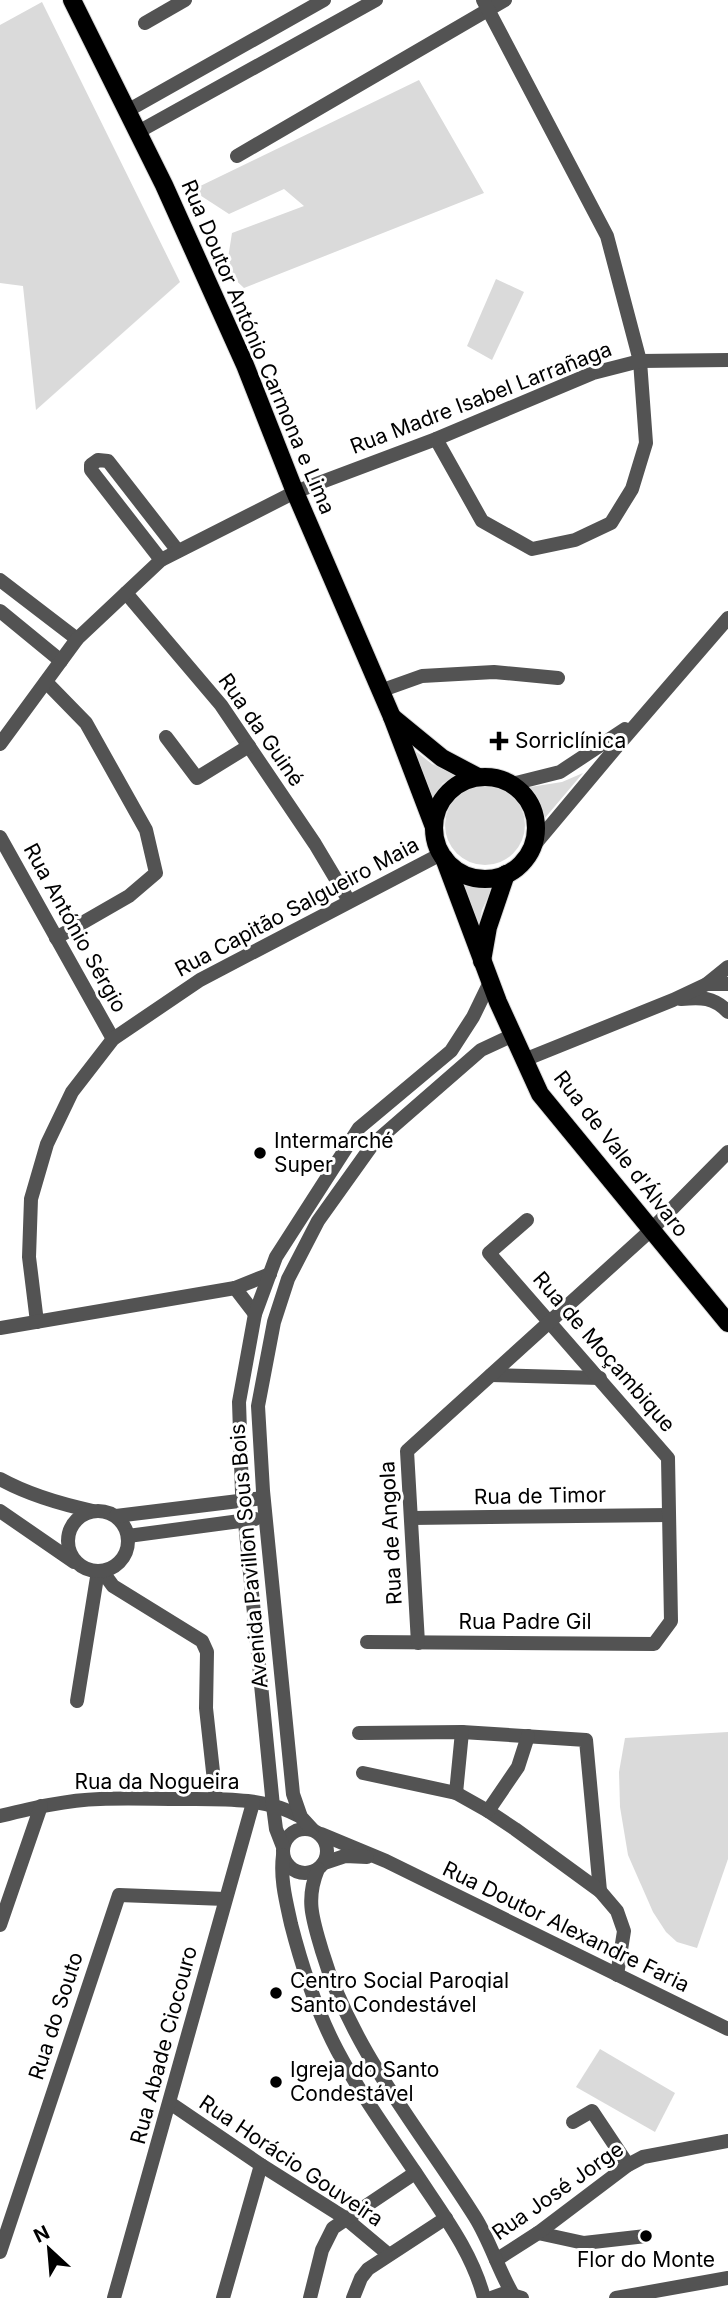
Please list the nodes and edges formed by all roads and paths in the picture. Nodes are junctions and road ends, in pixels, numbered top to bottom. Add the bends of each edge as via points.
1 (72, 0) edge
2 (184, 0) edge
3 (324, 0) edge
4 (376, 0) edge
5 (505, 0) edge
6 (485, 5) edge
7 (145, 23) dead end
8 (127, 111) junction
9 (138, 132) junction
10 (237, 156) dead end
11 (640, 360) junction
12 (728, 360) edge
13 (436, 439) junction
14 (295, 492) junction
15 (178, 551) junction
16 (161, 560) junction
17 (0, 580) edge
18 (126, 593) junction
19 (0, 611) edge
20 (728, 618) edge
21 (77, 639) junction
22 (61, 661) junction
23 (558, 678) dead end
24 (46, 682) junction
25 (380, 691) junction
26 (392, 717) junction
27 (641, 718) junction
28 (166, 737) dead end
29 (0, 744) edge
30 (249, 746) junction
31 (478, 777) junction
32 (512, 784) junction
33 (434, 827) junction
34 (0, 837) edge
35 (531, 849) junction
36 (443, 856) junction
37 (506, 874) junction
38 (349, 901) junction
39 (57, 938) junction
40 (482, 961) junction
41 (728, 967) edge
42 (490, 982) junction
43 (728, 983) edge
44 (707, 984) junction
45 (673, 1000) junction
46 (728, 1010) edge
47 (513, 1035) junction
48 (113, 1039) junction
49 (524, 1060) junction
50 (727, 1155) edge
51 (527, 1220) dead end
52 (650, 1230) junction
53 (270, 1274) junction
54 (235, 1288) junction
55 (255, 1314) junction
56 (37, 1322) junction
57 (550, 1322) junction
58 (728, 1323) edge
59 (0, 1328) edge
60 (491, 1375) junction
61 (600, 1378) junction
62 (0, 1479) edge
63 (264, 1498) junction
64 (243, 1500) junction
65 (0, 1511) edge
66 (94, 1511) junction
67 (669, 1515) junction
68 (116, 1517) junction
69 (265, 1518) junction
70 (411, 1518) junction
71 (245, 1520) junction
72 (128, 1536) junction
73 (79, 1565) junction
74 (100, 1571) junction
75 (671, 1621) joint
76 (367, 1642) dead end
77 (418, 1643) junction
78 (77, 1701) dead end
79 (359, 1732) dead end
80 (462, 1732) junction
81 (528, 1736) junction
82 (363, 1773) dead end
83 (456, 1793) junction
84 (216, 1799) junction
85 (253, 1803) junction
86 (41, 1806) junction
87 (273, 1806) junction
88 (488, 1811) junction
89 (0, 1816) edge
90 (301, 1817) junction
91 (316, 1832) junction
92 (283, 1851) junction
93 (386, 1861) junction
94 (321, 1866) junction
95 (600, 1891) junction
96 (225, 1899) junction
97 (0, 1925) edge
98 (617, 1975) junction
99 (728, 2029) edge
100 (170, 2103) junction
101 (573, 2122) dead end
102 (728, 2141) edge
103 (261, 2165) junction
104 (628, 2165) junction
105 (415, 2173) junction
106 (446, 2217) junction
107 (345, 2218) junction
108 (538, 2233) junction
109 (646, 2236) dead end
110 (0, 2252) edge
111 (388, 2254) junction
112 (495, 2260) junction
113 (728, 2278) edge
114 (520, 2296) edge
115 (114, 2298) edge
116 (223, 2298) edge
117 (310, 2298) edge
118 (353, 2298) edge
119 (484, 2298) edge
120 (491, 2298) edge
121 (615, 2298) edge

1 - 8 main road, Rua Doutor António Carmona e Lima
2 - 7 street
3 - 8 street
4 - 9 street
5 - 6 street
6 - 10 street
6 - 11 street via 607,236
8 - 9 main road, Rua Doutor António Carmona e Lima
9 - 14 main road, Rua Doutor António Carmona e Lima via 246,365
11 - 12 street, Rua Madre Isabel Larrañaga
11 - 13 street, Rua Madre Isabel Larrañaga via 593,373
11 - 13 street via 646,443 632,489 611,523 575,540 532,549 482,521
13 - 14 street, Rua Madre Isabel Larrañaga
14 - 15 street, Rua Madre Isabel Larrañaga
14 - 25 main road, Rua Doutor António Carmona e Lima
15 - 16 street, Rua Madre Isabel Larrañaga
15 - 16 street via 108,461 98,460 91,470
16 - 18 street, Rua Madre Isabel Larrañaga
17 - 21 street
18 - 21 street, Rua Madre Isabel Larrañaga
18 - 30 street, Rua da Guiné via 221,705
19 - 22 street
20 - 27 street
21 - 22 street, Rua Madre Isabel Larrañaga
22 - 24 street, Rua Madre Isabel Larrañaga
23 - 25 street via 494,672 422,676
24 - 29 street, Rua Madre Isabel Larrañaga
24 - 39 street via 86,723 146,830 156,873 129,897
25 - 26 main road, Rua Doutor António Carmona e Lima
26 - 31 main road, Rua Doutor António Carmona e Lima via 442,758
26 - 33 main road, Rua Doutor António Carmona e Lima
27 - 32 street via 560,772
27 - 35 street
28 - 30 street via 197,778
30 - 38 street, Rua da Guiné
31 - 32 main road
31 - 33 main road via 464,781 442,800
32 - 35 main road via 532,806 536,835
33 - 36 main road
34 - 39 street, Rua António Sérgio
35 - 37 main road via 525,860
36 - 37 main road via 456,870 472,877
36 - 38 street, Rua Capitão Salgueiro Maia
36 - 40 main road, Rua de Vale d'Álvaro
37 - 40 main road via 488,926
38 - 48 street, Rua Capitão Salgueiro Maia via 200,980
39 - 48 street, Rua António Sérgio
40 - 42 main road, Rua de Vale d'Álvaro
41 - 44 street
42 - 47 main road, Rua de Vale d'Álvaro
42 - 53 street via 451,1051 359,1128 276,1257
43 - 44 street
43 - 46 street
44 - 45 street
45 - 46 street via 709,999
45 - 49 street
47 - 49 main road, Rua de Vale d'Álvaro
47 - 63 street, Avenida Pavillon Sous Bois via 481,1050 373,1144 318,1221 288,1279 274,1322 258,1406
48 - 56 street, Rua Capitão Salgueiro Maia via 72,1092 47,1144 31,1199 29,1257
49 - 52 main road, Rua de Vale d'Álvaro via 540,1094
50 - 52 street, Rua de Angola
51 - 57 street, Rua de Moçambique via 489,1253
52 - 57 street, Rua de Angola
52 - 58 main road, Rua de Vale d'Álvaro
53 - 54 street
53 - 55 street
54 - 55 street
54 - 56 street
55 - 64 street via 239,1402
56 - 59 street
57 - 60 street, Rua de Angola
57 - 61 street, Rua de Moçambique
60 - 61 street
60 - 70 street, Rua de Angola via 407,1451
61 - 67 street, Rua de Moçambique via 668,1458
62 - 66 street via 55,1503
63 - 64 street
63 - 69 street, Avenida Pavillon Sous Bois
64 - 68 street
64 - 71 street
65 - 73 street
66 - 68 street
66 - 73 street via 84,1514 67,1538 68,1549
67 - 70 street, Rua de Timor
67 - 75 street, Rua de Moçambique
68 - 72 street
69 - 71 street
69 - 90 street, Avenida Pavillon Sous Bois via 291,1784
70 - 77 street, Rua de Angola
71 - 72 street
71 - 87 street
72 - 74 street via 119,1563
73 - 74 street
74 - 78 street
74 - 84 street via 113,1586 202,1641 207,1652 206,1708
75 - 77 street, Rua Padre Gil via 654,1644
76 - 77 street, Rua Padre Gil
79 - 80 street
80 - 81 street
80 - 83 street
81 - 88 street via 518,1767
81 - 95 street via 586,1740
82 - 83 street
83 - 88 street
84 - 85 street, Rua da Nogueira
84 - 86 street, Rua da Nogueira via 98,1799
85 - 87 street, Rua da Nogueira
85 - 96 street, Rua Abade Ciocouro
86 - 89 street, Rua da Nogueira
86 - 97 street
87 - 90 street, Rua da Nogueira
87 - 92 street
88 - 95 street
90 - 91 street, Avenida Pavillon Sous Bois
91 - 92 street via 290,1834
91 - 93 street
91 - 94 street via 327,1845
92 - 94 street via 297,1872 312,1872
92 - 105 street via 282,1882 288,1910 316,2003 345,2064
93 - 94 street via 354,1855
93 - 98 street, Rua Doutor Alexandre Faria
94 - 112 street via 311,1889 314,1923 348,2019 400,2108 475,2216
95 - 98 street via 617,1911 624,1931
96 - 100 street, Rua Abade Ciocouro
96 - 110 street, Rua do Souto via 119,1895
98 - 99 street, Rua Doutor Alexandre Faria
100 - 103 street, Rua Horácio Gouveira
100 - 115 street, Rua Abade Ciocouro
101 - 104 street via 592,2110
102 - 104 street, Rua José Jorge via 643,2157
103 - 107 street, Rua Horácio Gouveira
103 - 116 street
104 - 108 street, Rua José Jorge
105 - 106 street
105 - 107 street
106 - 111 street
106 - 119 street
107 - 111 street, Rua Horácio Gouveira
107 - 117 street via 325,2242
108 - 109 street via 584,2243
108 - 112 street, Rua José Jorge
111 - 118 street via 368,2269
112 - 114 street
113 - 121 street
114 - 120 street via 505,2292

